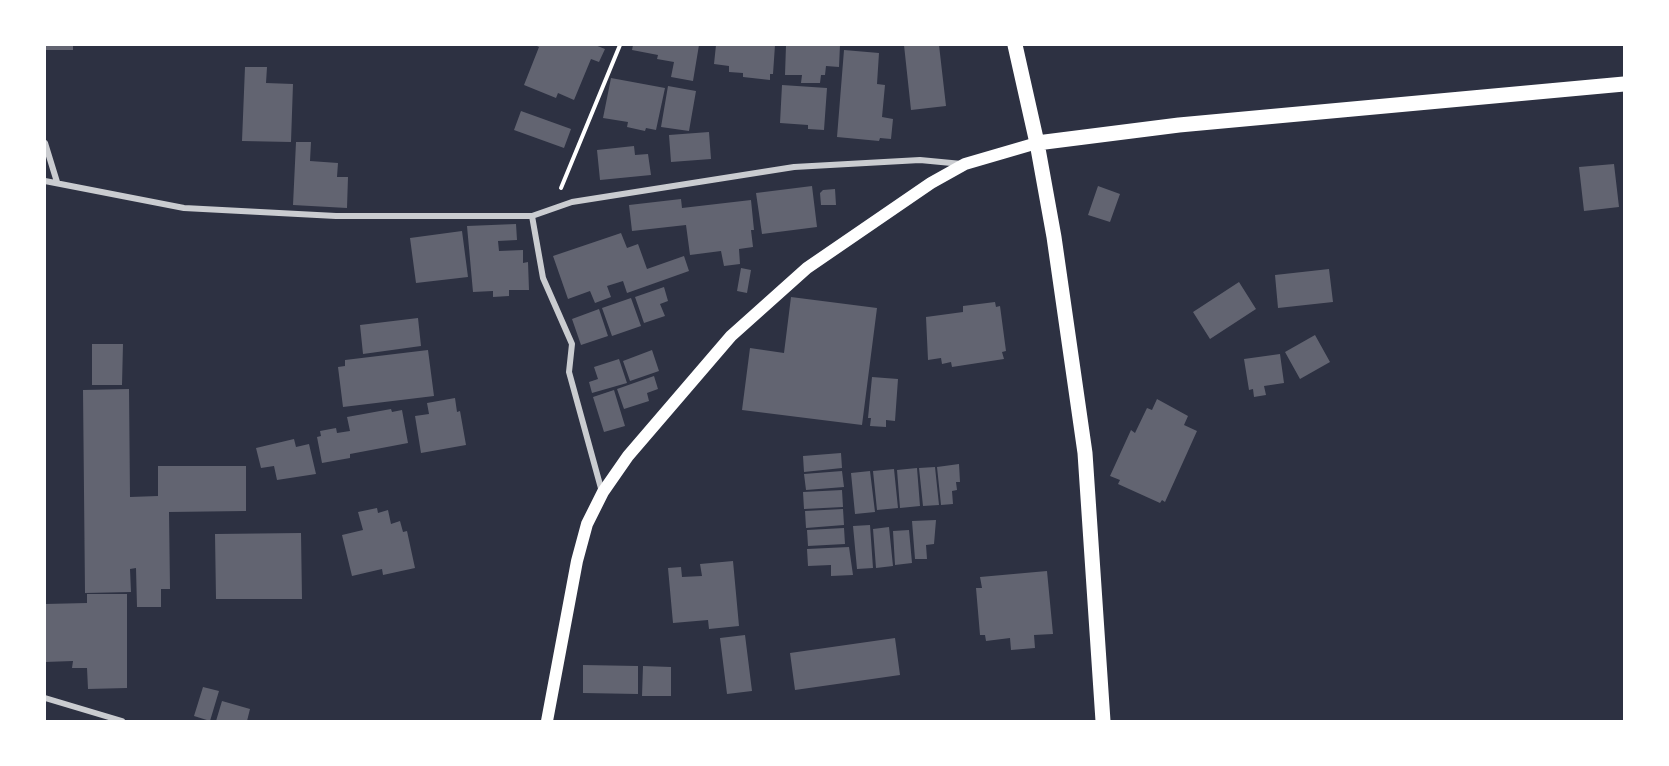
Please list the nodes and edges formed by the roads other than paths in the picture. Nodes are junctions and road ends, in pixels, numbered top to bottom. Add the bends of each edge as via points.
1 (1015, 45) edge
2 (1624, 84) edge
3 (45, 143) edge
4 (1037, 143) junction
5 (965, 164) junction
6 (45, 181) edge
7 (57, 183) junction
8 (532, 216) junction
9 (603, 492) junction
10 (45, 698) edge
11 (122, 721) edge
12 (547, 721) edge
13 (1103, 721) edge

1 - 4 main road
2 - 4 main road via 1179,125
3 - 7 street
4 - 5 main road
4 - 13 main road via 1085,453
5 - 8 street via 920,160 794,167 555,206
5 - 9 main road via 807,268 762,306 731,336 628,456
6 - 7 street
7 - 8 street via 184,207 336,216
8 - 9 street via 543,279 572,344 569,372
9 - 12 main road via 587,524 577,561
10 - 11 street

